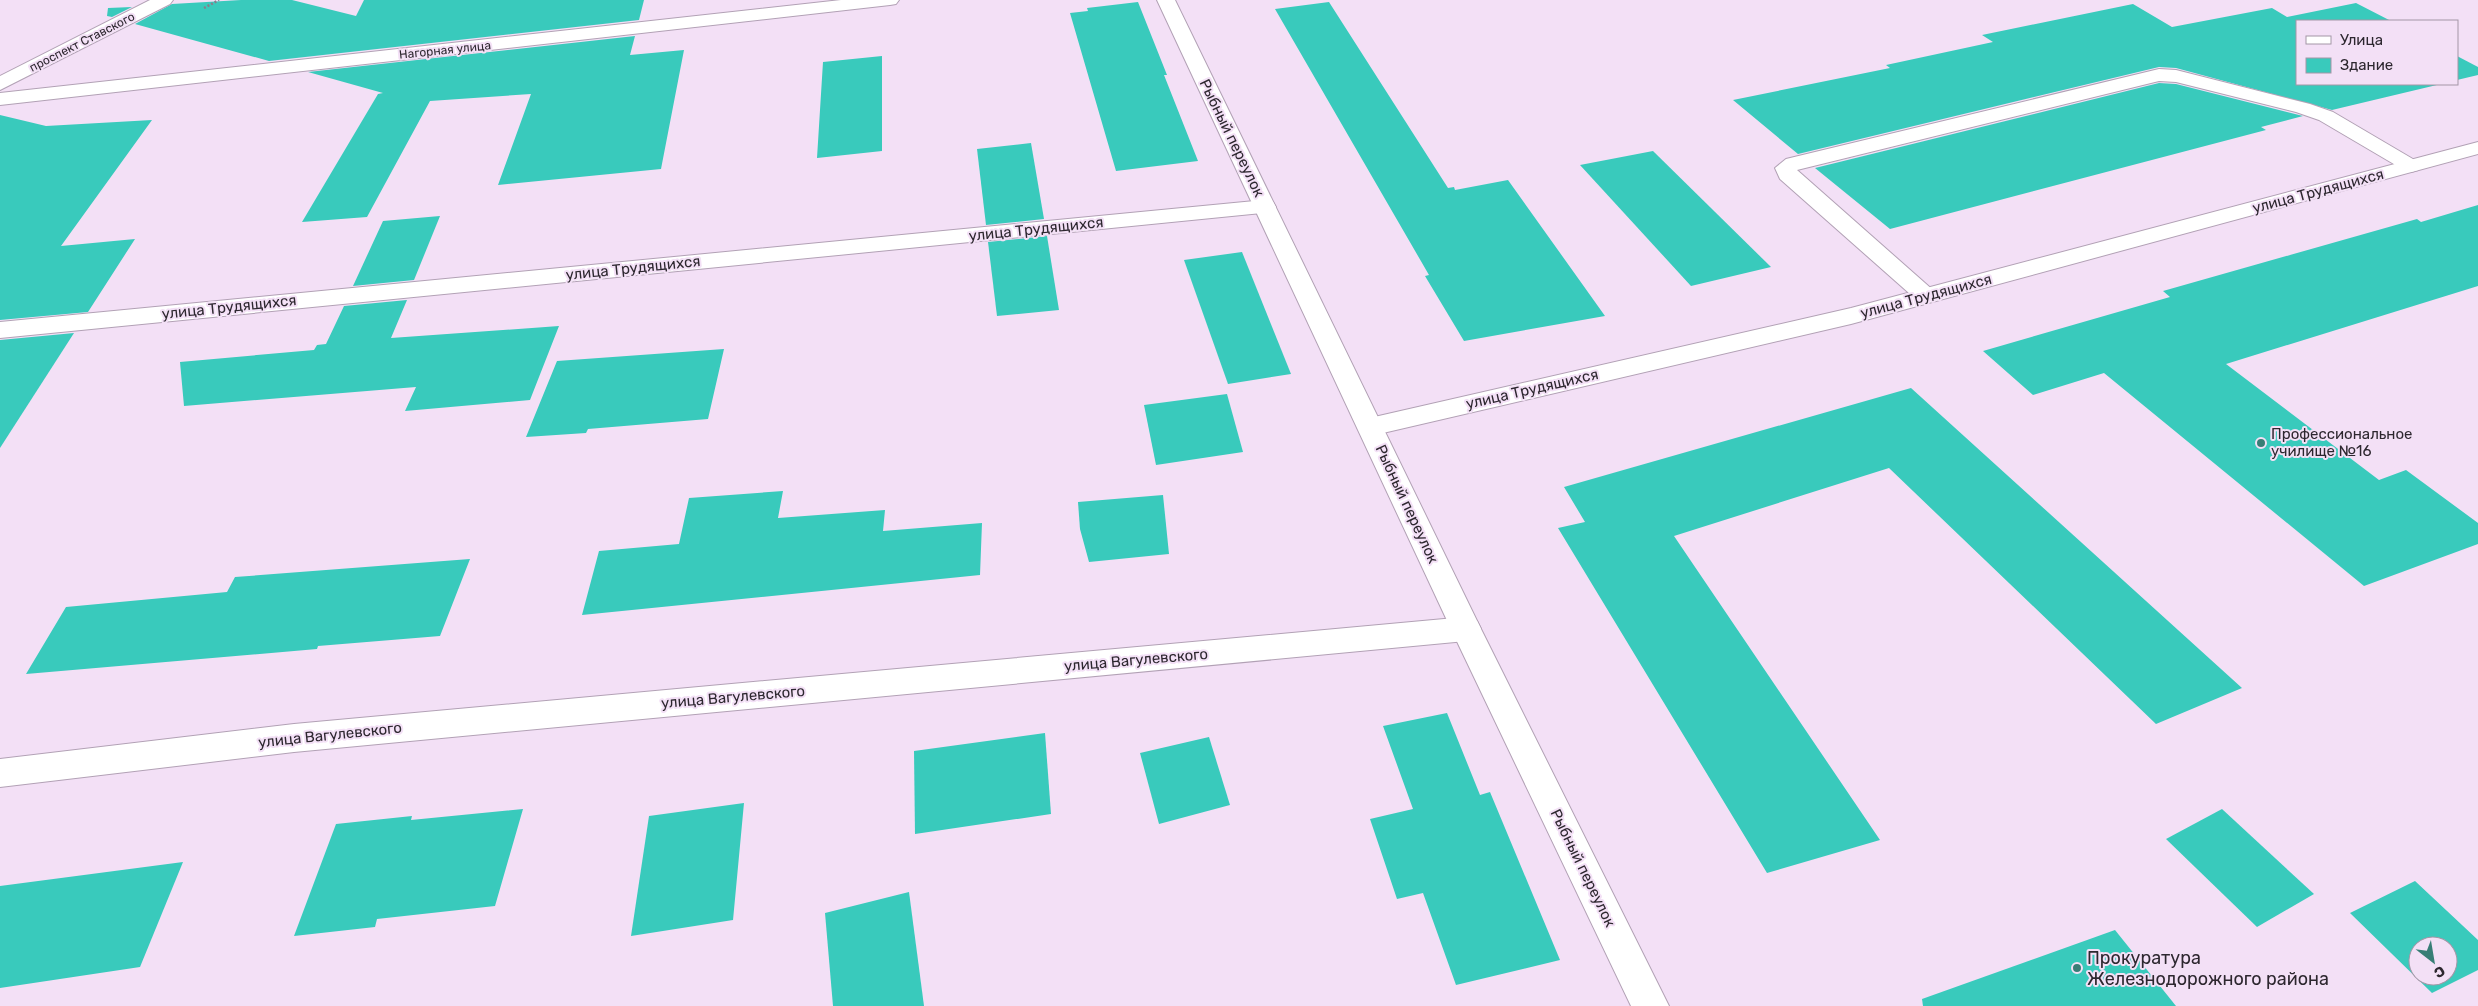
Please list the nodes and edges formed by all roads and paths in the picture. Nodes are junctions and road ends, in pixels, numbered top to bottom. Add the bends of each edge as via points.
1 (164, 0) edge
2 (890, 0) edge
3 (1166, 0) edge
4 (0, 84) edge
5 (0, 99) edge
6 (2478, 148) edge
7 (2411, 166) junction
8 (1265, 207) junction
9 (1926, 296) junction
10 (0, 330) edge
11 (1370, 427) junction
12 (1466, 629) junction
13 (0, 773) edge
14 (1650, 1006) edge

1 - 4 street, проспект Ставского
2 - 5 street, Нагорная улица
3 - 8 street, Рыбный переулок
6 - 7 street, улица Трудящихся
7 - 9 street, улица Трудящихся
7 - 9 street via 2326,116 2176,76 2159,75 1793,163 1786,168 1788,174
8 - 10 street, улица Трудящихся
8 - 11 street, Рыбный переулок
9 - 11 street, улица Трудящихся
11 - 12 street, Рыбный переулок
12 - 13 street, улица Вагулевского via 294,738
12 - 14 street, Рыбный переулок

